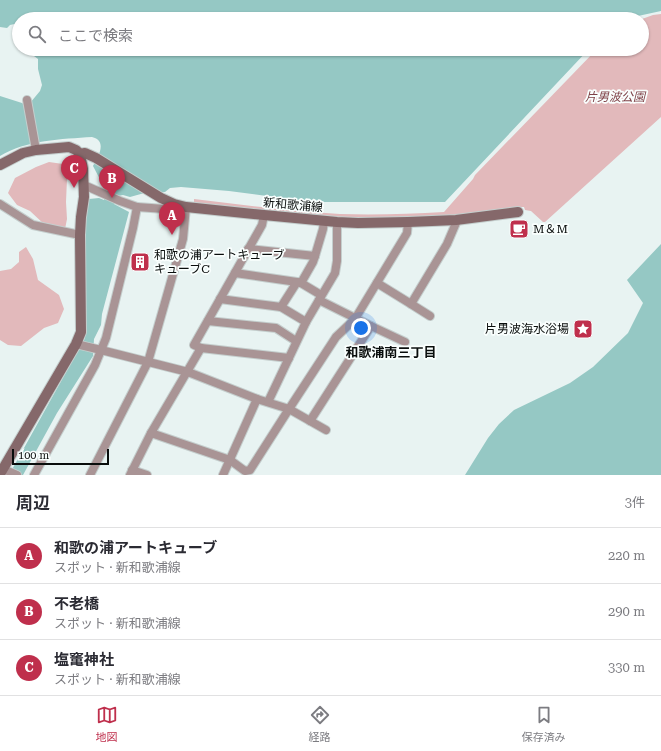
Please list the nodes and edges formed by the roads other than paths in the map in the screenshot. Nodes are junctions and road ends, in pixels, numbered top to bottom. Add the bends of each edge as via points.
1 (27, 100) dead end
2 (35, 148) junction
3 (80, 154) junction
4 (0, 165) edge
5 (84, 185) junction
6 (0, 204) edge
7 (174, 204) junction
8 (186, 206) junction
9 (137, 207) junction
10 (518, 212) dead end
11 (264, 216) junction
12 (456, 220) junction
13 (324, 221) junction
14 (337, 222) junction
15 (408, 222) junction
16 (80, 235) junction
17 (248, 249) junction
18 (315, 256) junction
19 (235, 273) junction
20 (299, 283) junction
21 (377, 283) junction
22 (320, 297) junction
23 (220, 300) junction
24 (411, 304) junction
25 (281, 307) junction
26 (430, 316) dead end
27 (355, 319) junction
28 (208, 321) junction
29 (306, 322) junction
30 (371, 326) junction
31 (296, 342) junction
32 (405, 342) dead end
33 (78, 345) junction
34 (201, 348) junction
35 (99, 349) junction
36 (289, 358) junction
37 (148, 362) junction
38 (188, 372) junction
39 (257, 399) junction
40 (268, 402) junction
41 (288, 409) junction
42 (310, 420) junction
43 (326, 430) dead end
44 (151, 433) junction
45 (230, 460) junction
46 (8, 472) edge
47 (131, 473) edge
48 (34, 475) edge
49 (90, 475) edge
50 (147, 475) edge
51 (223, 475) edge

1 - 2 street
2 - 3 main road, 新和歌浦線 via 70,147
2 - 4 main road, 新和歌浦線
3 - 5 main road
3 - 7 main road, 新和歌浦線 via 96,158
5 - 9 street
5 - 16 main road
6 - 16 street via 33,225
7 - 8 main road, 新和歌浦線
7 - 9 street via 166,209
8 - 11 main road, 新和歌浦線
8 - 37 street via 183,239
9 - 35 street via 106,338
10 - 12 main road, 新和歌浦線
11 - 13 main road, 新和歌浦線
11 - 17 street via 262,225
12 - 15 main road, 新和歌浦線
12 - 24 street via 447,244
13 - 14 main road, 新和歌浦線
13 - 18 street
14 - 15 main road, 新和歌浦線
14 - 22 street via 335,273
15 - 21 street via 407,233
16 - 33 main road via 81,332
17 - 18 street
17 - 19 street
18 - 20 street
19 - 20 street
19 - 23 street
20 - 22 street
20 - 25 street
21 - 24 street
21 - 27 street
22 - 27 street
22 - 29 street
23 - 25 street
23 - 28 street
24 - 26 street
25 - 29 street
27 - 30 street
27 - 41 street via 336,337
28 - 31 street via 276,328
28 - 34 street via 194,345
29 - 31 street
30 - 32 street
30 - 42 street
31 - 36 street
33 - 35 street
33 - 46 main road
34 - 36 street
34 - 38 street
35 - 37 street
35 - 48 street via 95,365
36 - 40 street
37 - 38 street
37 - 49 street
38 - 39 street
38 - 44 street
39 - 40 street
39 - 45 street
40 - 41 street
41 - 42 street
41 - 45 street via 250,470 245,471
42 - 43 street
44 - 45 street
44 - 47 street
45 - 51 street
47 - 50 street

